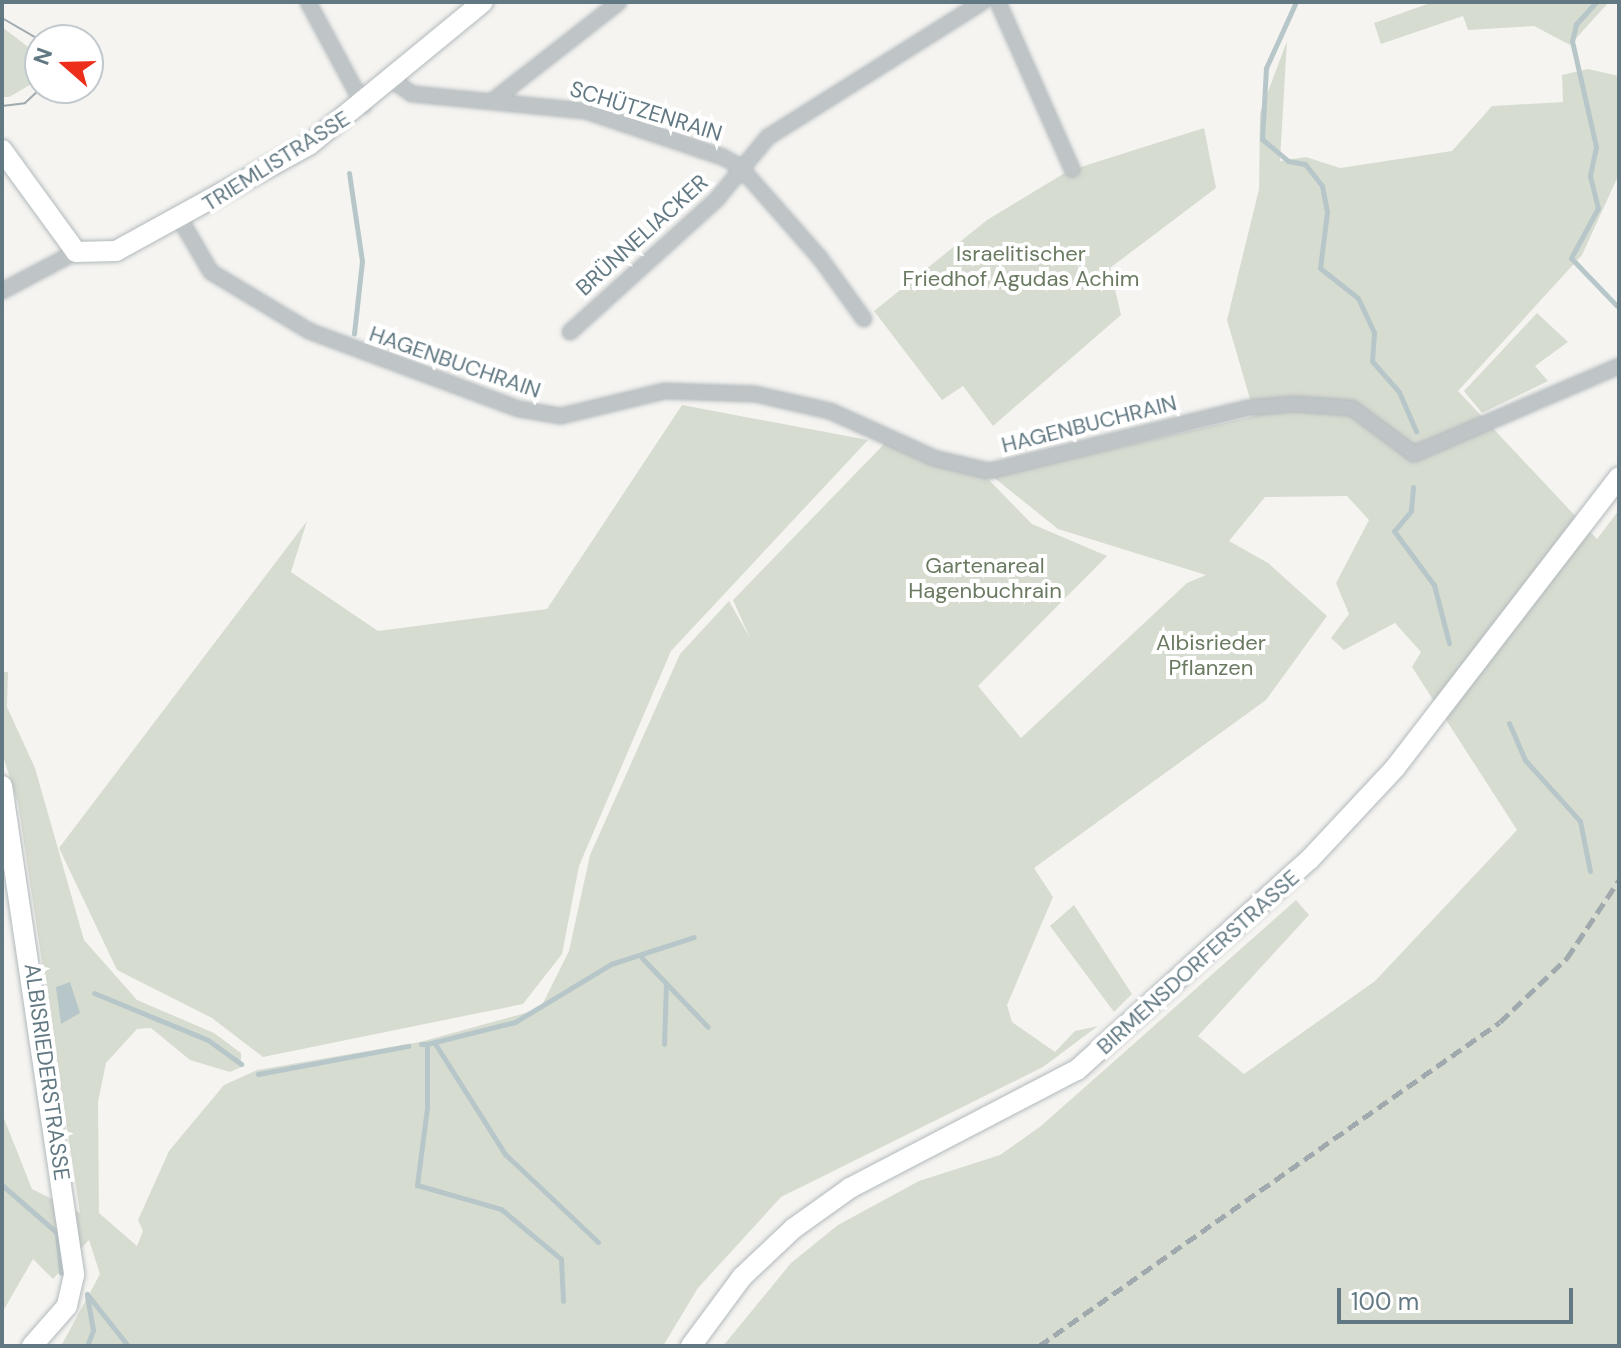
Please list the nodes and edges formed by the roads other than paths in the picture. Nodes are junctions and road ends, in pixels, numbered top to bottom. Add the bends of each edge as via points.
1 (308, 2) edge
2 (483, 2) edge
3 (619, 2) edge
4 (982, 2) edge
5 (998, 2) edge
6 (393, 81) junction
7 (495, 99) junction
8 (364, 106) junction
9 (2, 150) edge
10 (740, 167) junction
11 (1072, 169) dead end
12 (180, 219) junction
13 (76, 252) junction
14 (2, 291) edge
15 (864, 319) dead end
16 (570, 332) dead end
17 (1619, 366) edge
18 (1619, 477) edge
19 (2, 786) edge
20 (32, 1346) edge
21 (691, 1346) edge

1 - 8 street
2 - 6 main road, TRIEMLISTRASSE
3 - 7 street
4 - 10 street, BRÜNNELIACKER via 768,137
5 - 11 street
6 - 7 street, SCHÜTZENRAIN via 412,94
6 - 8 main road, TRIEMLISTRASSE
7 - 10 street, SCHÜTZENRAIN via 586,111
8 - 12 main road, TRIEMLISTRASSE via 250,183
9 - 13 main road
10 - 15 street, SCHÜTZENRAIN
10 - 16 street, BRÜNNELIACKER via 717,199
12 - 13 main road, TRIEMLISTRASSE via 116,251
12 - 17 street, HAGENBUCHRAIN via 211,272 309,331 519,409 561,416 664,391 755,394 830,411 934,458 989,471 1248,408 1294,404 1352,408 1414,454
13 - 14 street, TRIEMLISTRASSE
18 - 21 main road, BIRMENSDORFERSTRASSE via 1395,768 1217,946 1077,1070 817,1210 742,1277
19 - 20 main road, ALBISRIEDERSTRASSE via 74,1275 62,1314

